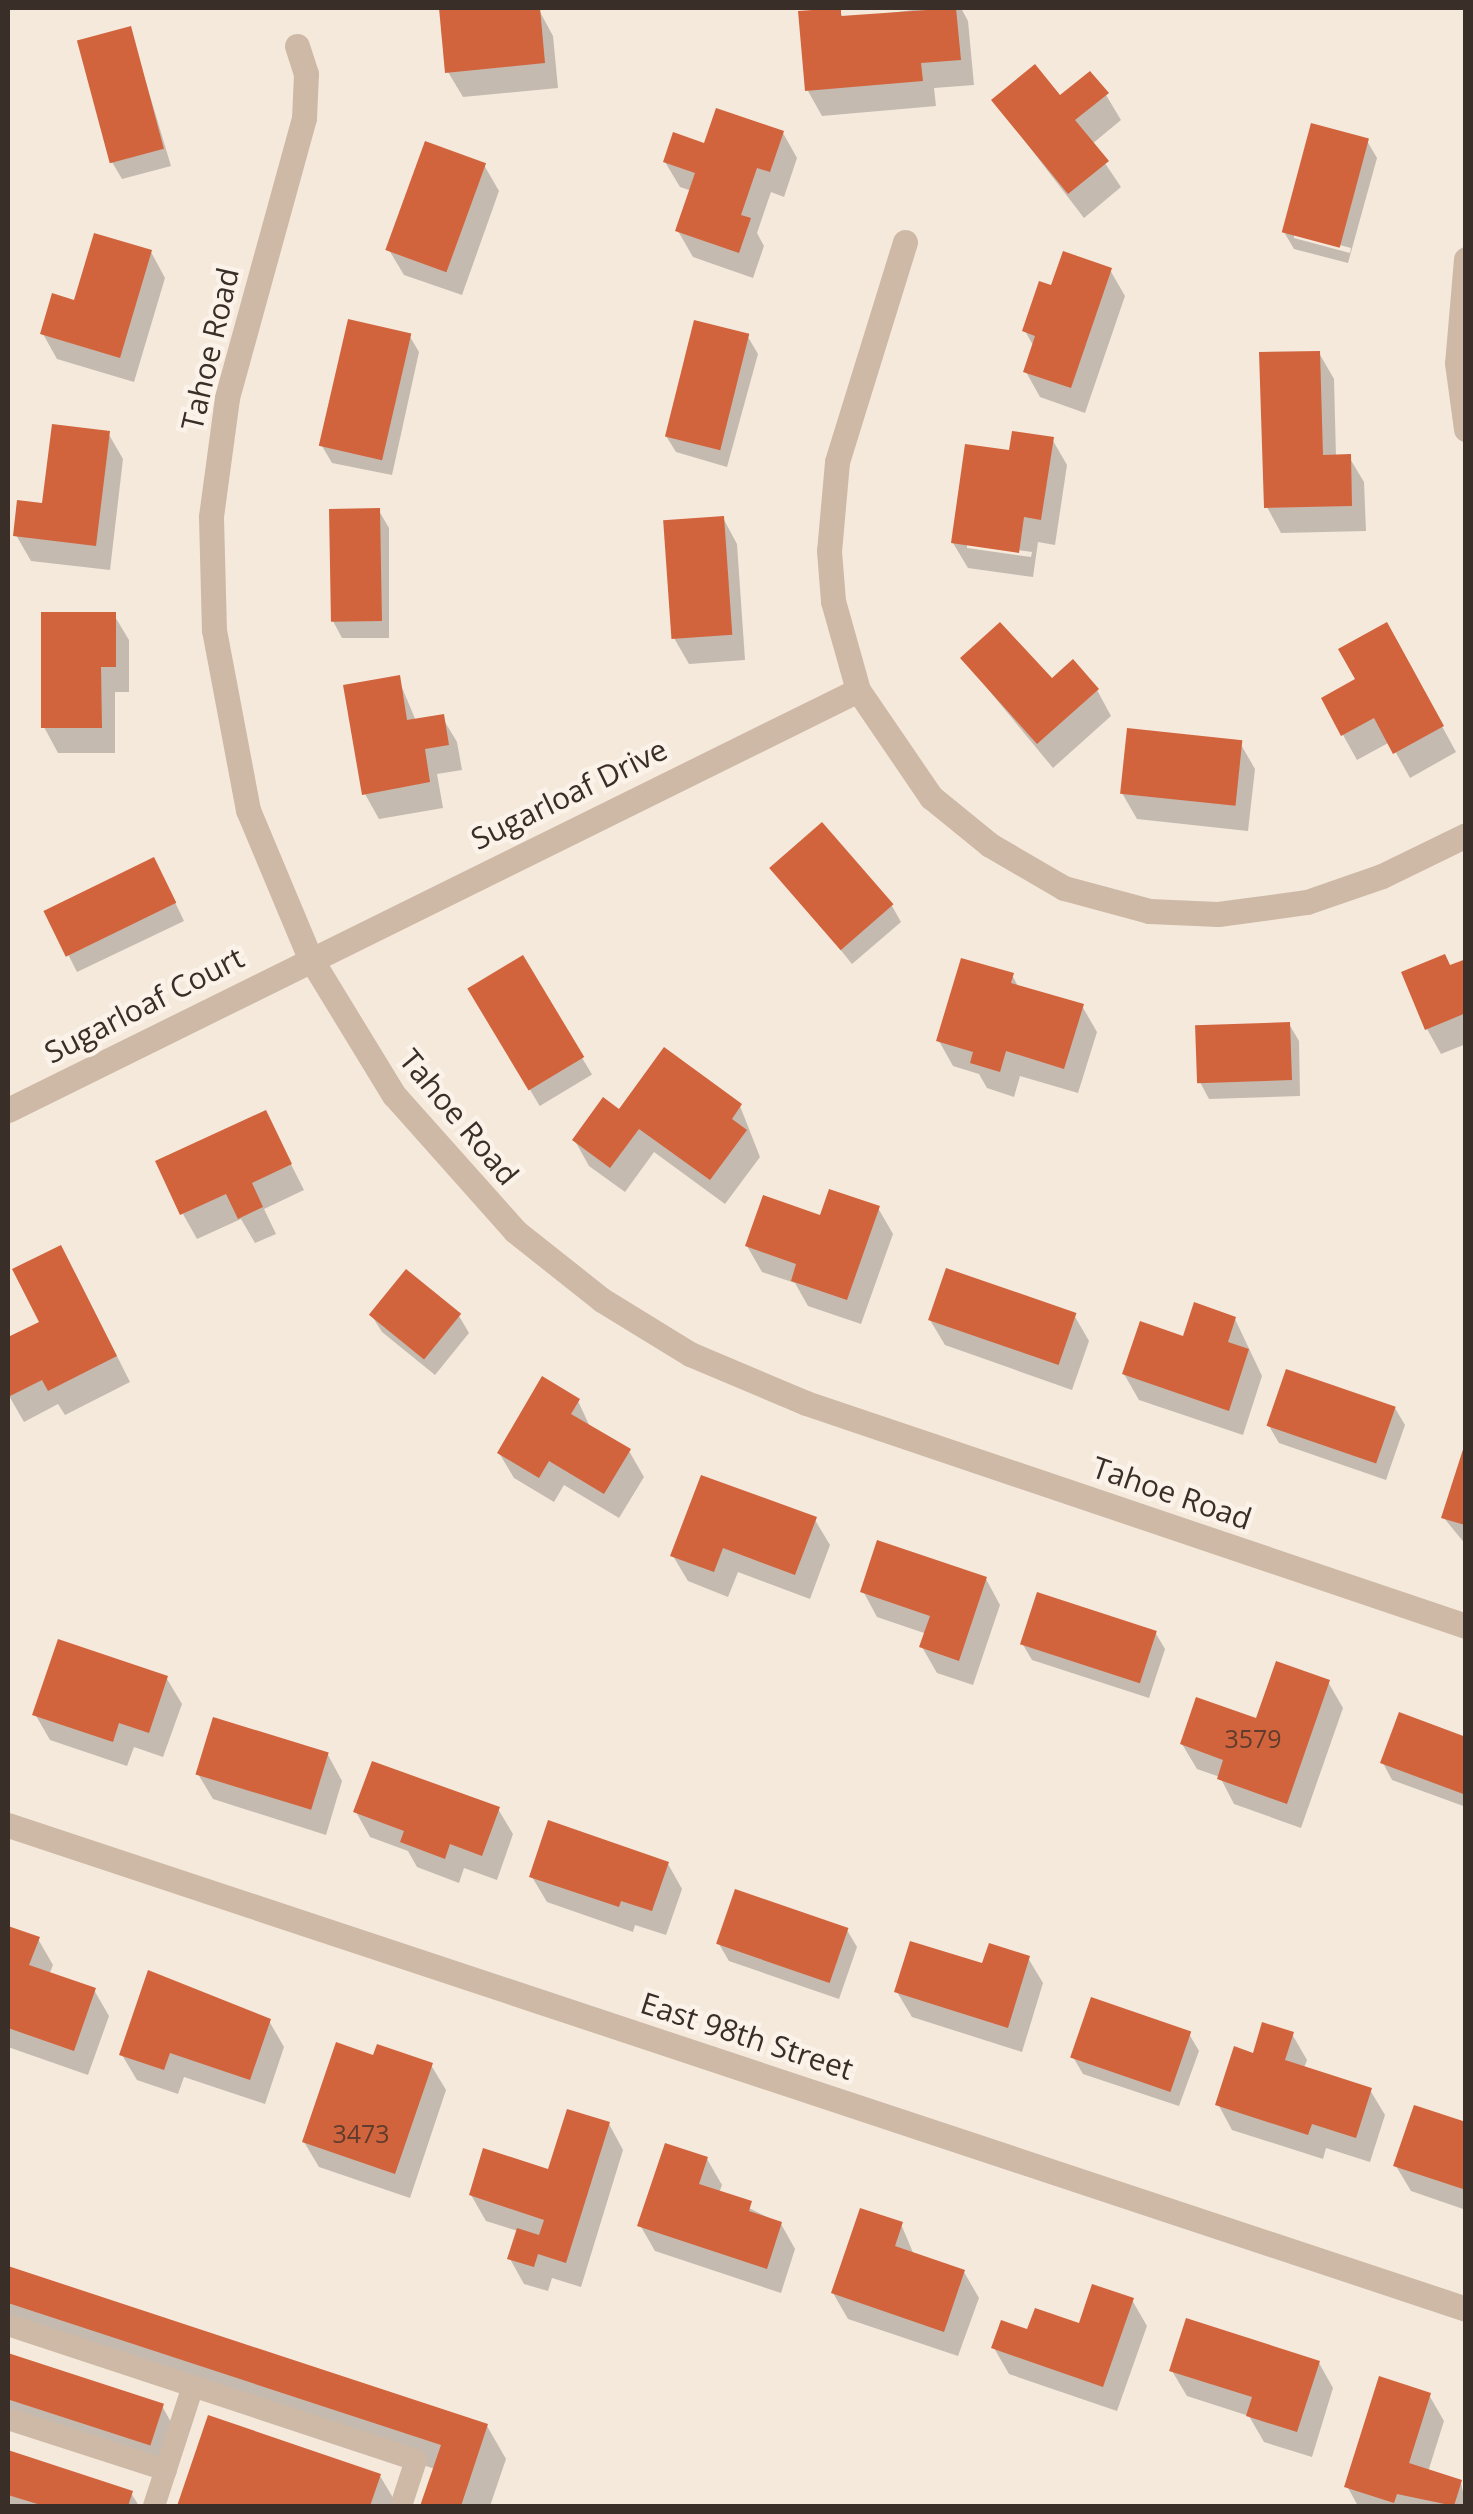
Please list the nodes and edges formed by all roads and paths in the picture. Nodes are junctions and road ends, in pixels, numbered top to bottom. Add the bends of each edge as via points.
1 (297, 46) dead end
2 (904, 242) dead end
3 (1466, 259) edge
4 (1466, 429) edge
5 (858, 690) junction
6 (1466, 835) edge
7 (309, 956) junction
8 (8, 1110) edge
9 (1466, 1626) edge
10 (8, 1824) edge
11 (1466, 2309) edge
12 (8, 2324) edge
13 (193, 2386) junction
14 (8, 2419) edge
15 (166, 2470) junction
16 (154, 2506) edge
17 (401, 2506) edge

1 - 7 street, Tahoe Road via 306,74 304,118 227,398 211,517 214,630 229,734 248,810
2 - 5 street via 828,509 833,601
3 - 4 street via 1457,363
5 - 6 street via 932,798 990,845 1064,888 1148,911 1218,914 1306,902 1382,876
5 - 7 street, Sugarloaf Drive
7 - 8 street, Sugarloaf Court
7 - 9 street, Tahoe Road via 363,1051 453,1167 515,1231 588,1289 690,1354 806,1403
10 - 11 street, East 98th Street
12 - 13 lane
13 - 15 lane
13 - 17 lane via 416,2460
14 - 15 lane
15 - 16 lane

